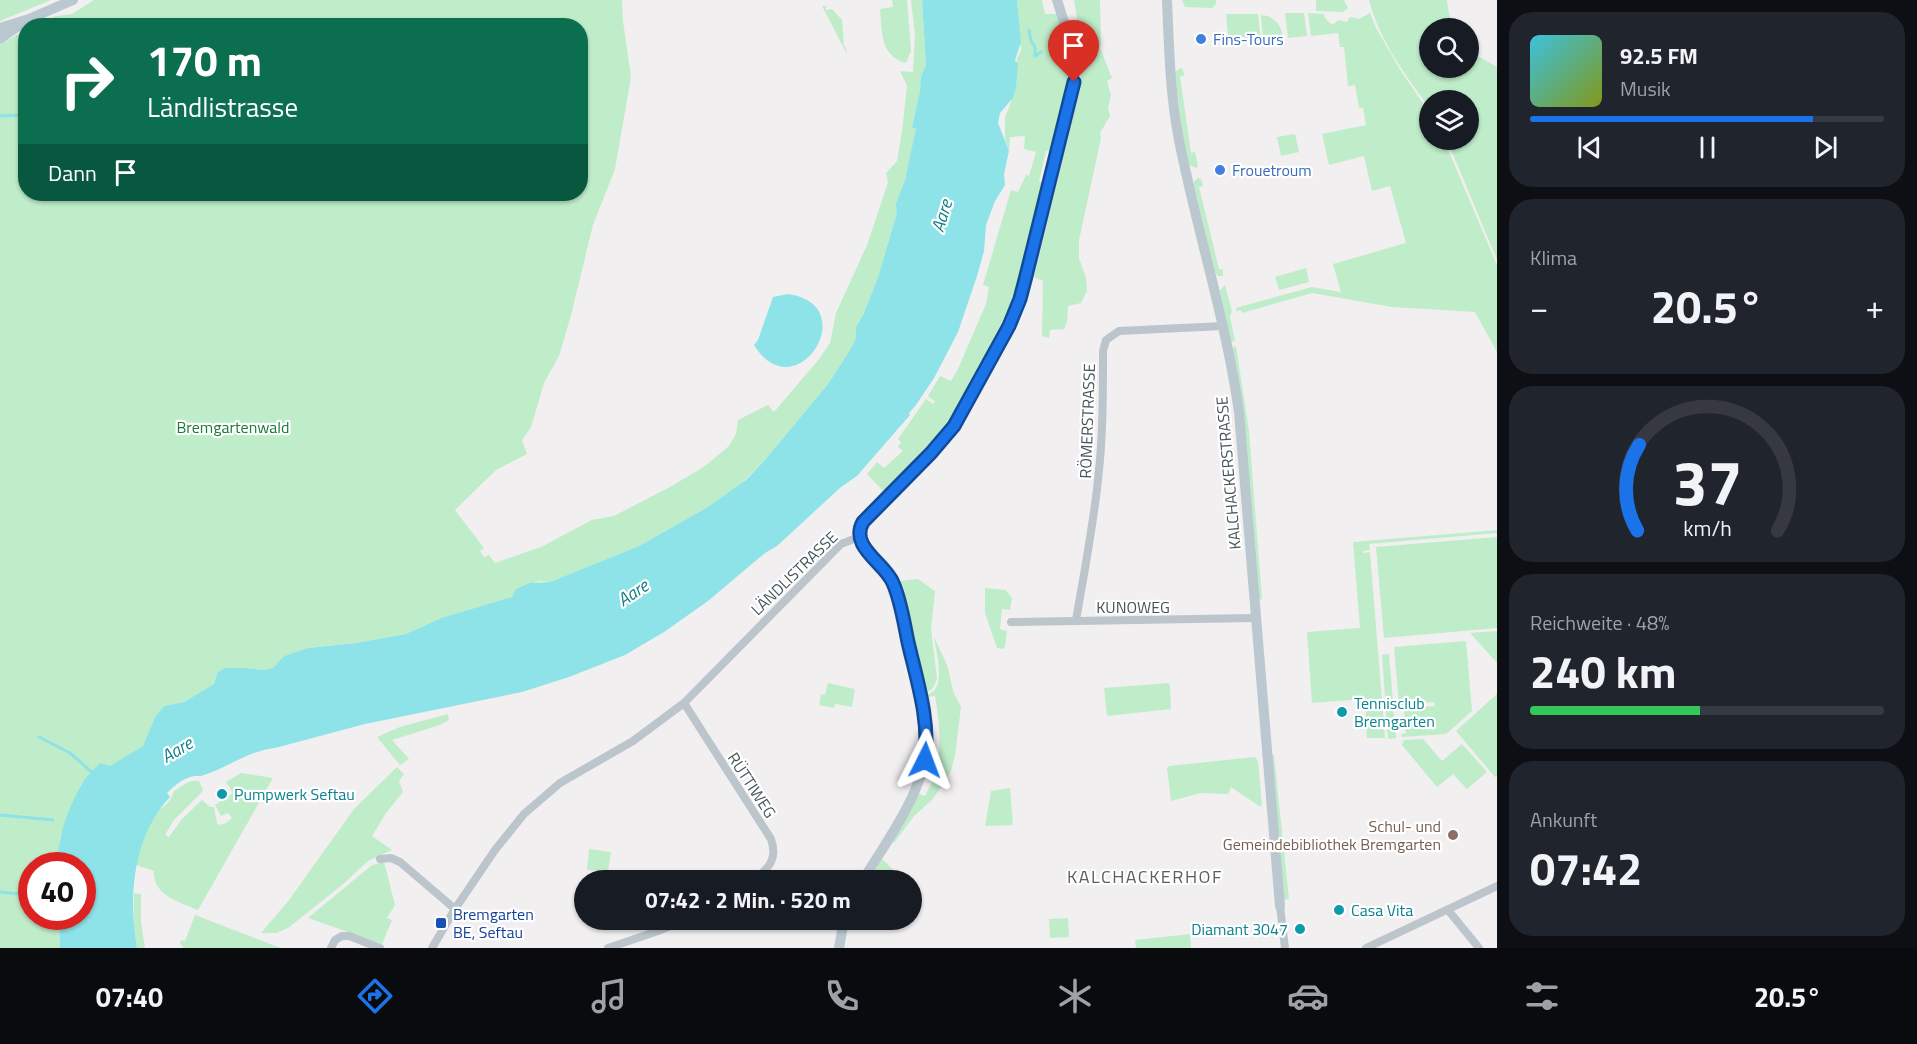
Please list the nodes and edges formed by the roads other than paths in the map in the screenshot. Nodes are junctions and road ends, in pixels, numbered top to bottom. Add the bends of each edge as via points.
1 (73, 0) edge
2 (1057, 0) edge
3 (1167, 0) edge
4 (30, 18) edge
5 (18, 22) edge
6 (18, 26) edge
7 (0, 28) edge
8 (0, 39) edge
9 (1223, 326) junction
10 (859, 537) junction
11 (1255, 618) junction
12 (1076, 621) junction
13 (1011, 622) dead end
14 (684, 703) junction
15 (380, 859) dead end
16 (765, 870) edge
17 (869, 870) edge
18 (1497, 886) edge
19 (1280, 906) joint
20 (455, 909) junction
21 (1448, 910) junction
22 (660, 930) edge
23 (842, 930) edge
24 (331, 948) edge
25 (380, 948) edge
26 (432, 948) edge
27 (608, 948) edge
28 (839, 948) edge
29 (1285, 948) edge
30 (1366, 948) edge
31 (1479, 948) edge

1 - 4 street
2 - 10 street, LÄNDLISTRASSE via 1073,51 1074,82 1020,299 954,426 863,522
3 - 9 street, KALCHACKERSTRASSE via 1170,75 1179,140
5 - 7 street
6 - 8 street
9 - 11 street, KALCHACKERSTRASSE via 1239,412
9 - 12 street, RÖMERSTRASSE via 1119,331 1106,340 1098,478
10 - 14 street, LÄNDLISTRASSE via 841,544
10 - 17 street via 893,582 927,736 917,786
11 - 12 street, KUNOWEG
11 - 19 street, KALCHACKERSTRASSE
12 - 13 street, KUNOWEG
14 - 16 street, RÜTTIWEG via 771,839 774,854
14 - 20 street, LÄNDLISTRASSE via 633,741 560,783 524,814
15 - 20 street via 400,862
18 - 21 street
19 - 29 street, KALCHACKERSTRASSE
20 - 26 street, LÄNDLISTRASSE
21 - 30 street
21 - 31 street
22 - 27 street
23 - 28 street
24 - 25 street via 335,940 345,936

